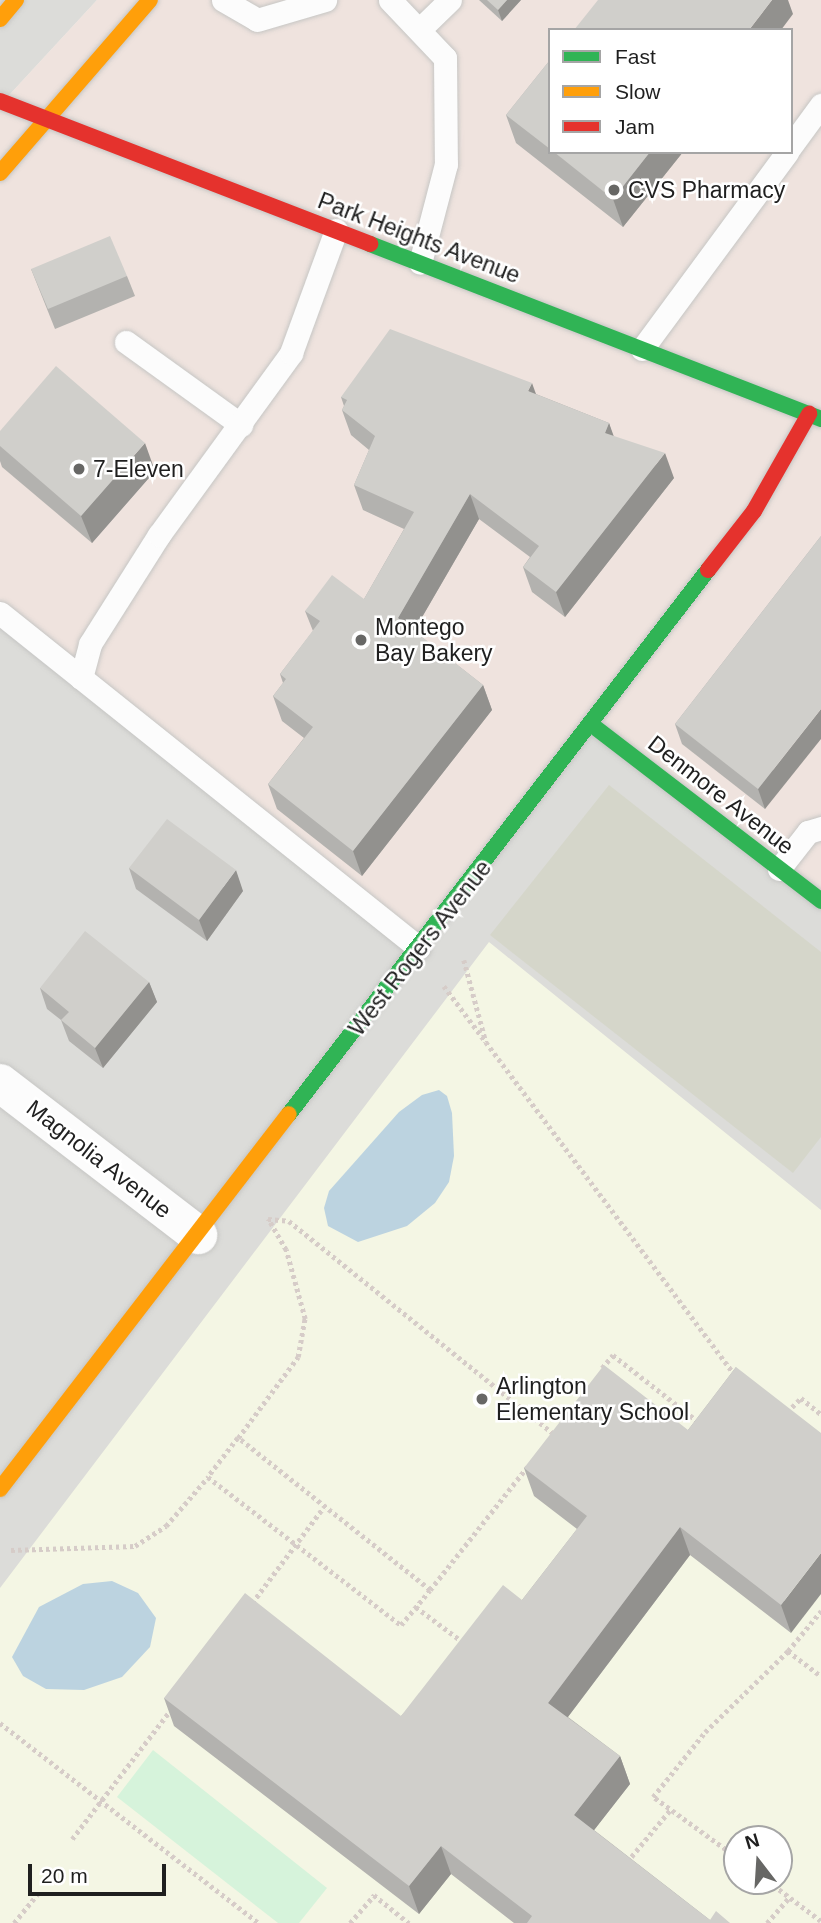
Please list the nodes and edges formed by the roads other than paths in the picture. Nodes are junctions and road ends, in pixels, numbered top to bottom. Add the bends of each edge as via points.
1 (16, 0) edge
2 (150, 0) edge
3 (223, 0) edge
4 (325, 0) edge
5 (390, 0) edge
6 (450, 0) edge
7 (0, 19) edge
8 (419, 30) junction
9 (0, 101) edge
10 (821, 105) edge
11 (47, 120) junction
12 (793, 143) edge
13 (786, 154) edge
14 (0, 173) edge
15 (336, 230) junction
16 (420, 263) junction
17 (127, 342) dead end
18 (642, 349) junction
19 (817, 409) edge
20 (241, 425) junction
21 (0, 613) edge
22 (81, 678) junction
23 (592, 725) junction
24 (821, 828) edge
25 (779, 869) junction
26 (821, 901) edge
27 (419, 948) junction
28 (0, 1083) edge
29 (198, 1236) junction
30 (0, 1489) edge

1 - 7 street
2 - 11 street
3 - 4 lane via 257,20
5 - 8 lane
6 - 8 lane
8 - 16 lane via 445,58 446,164
9 - 11 street, Park Heights Avenue
10 - 12 lane
11 - 14 street
11 - 15 street, Park Heights Avenue
13 - 18 lane
15 - 16 street, Park Heights Avenue
15 - 20 lane via 291,354
16 - 18 street, Park Heights Avenue
17 - 20 lane
18 - 19 street, Park Heights Avenue
19 - 23 street, West Rogers Avenue via 754,511
20 - 22 lane via 159,535 90,644
21 - 22 lane
22 - 27 lane
23 - 25 street, Denmore Avenue
23 - 27 street, West Rogers Avenue
24 - 25 lane via 808,832
25 - 26 street, Denmore Avenue
27 - 29 street, West Rogers Avenue
28 - 29 street, Magnolia Avenue
29 - 30 street, West Rogers Avenue

